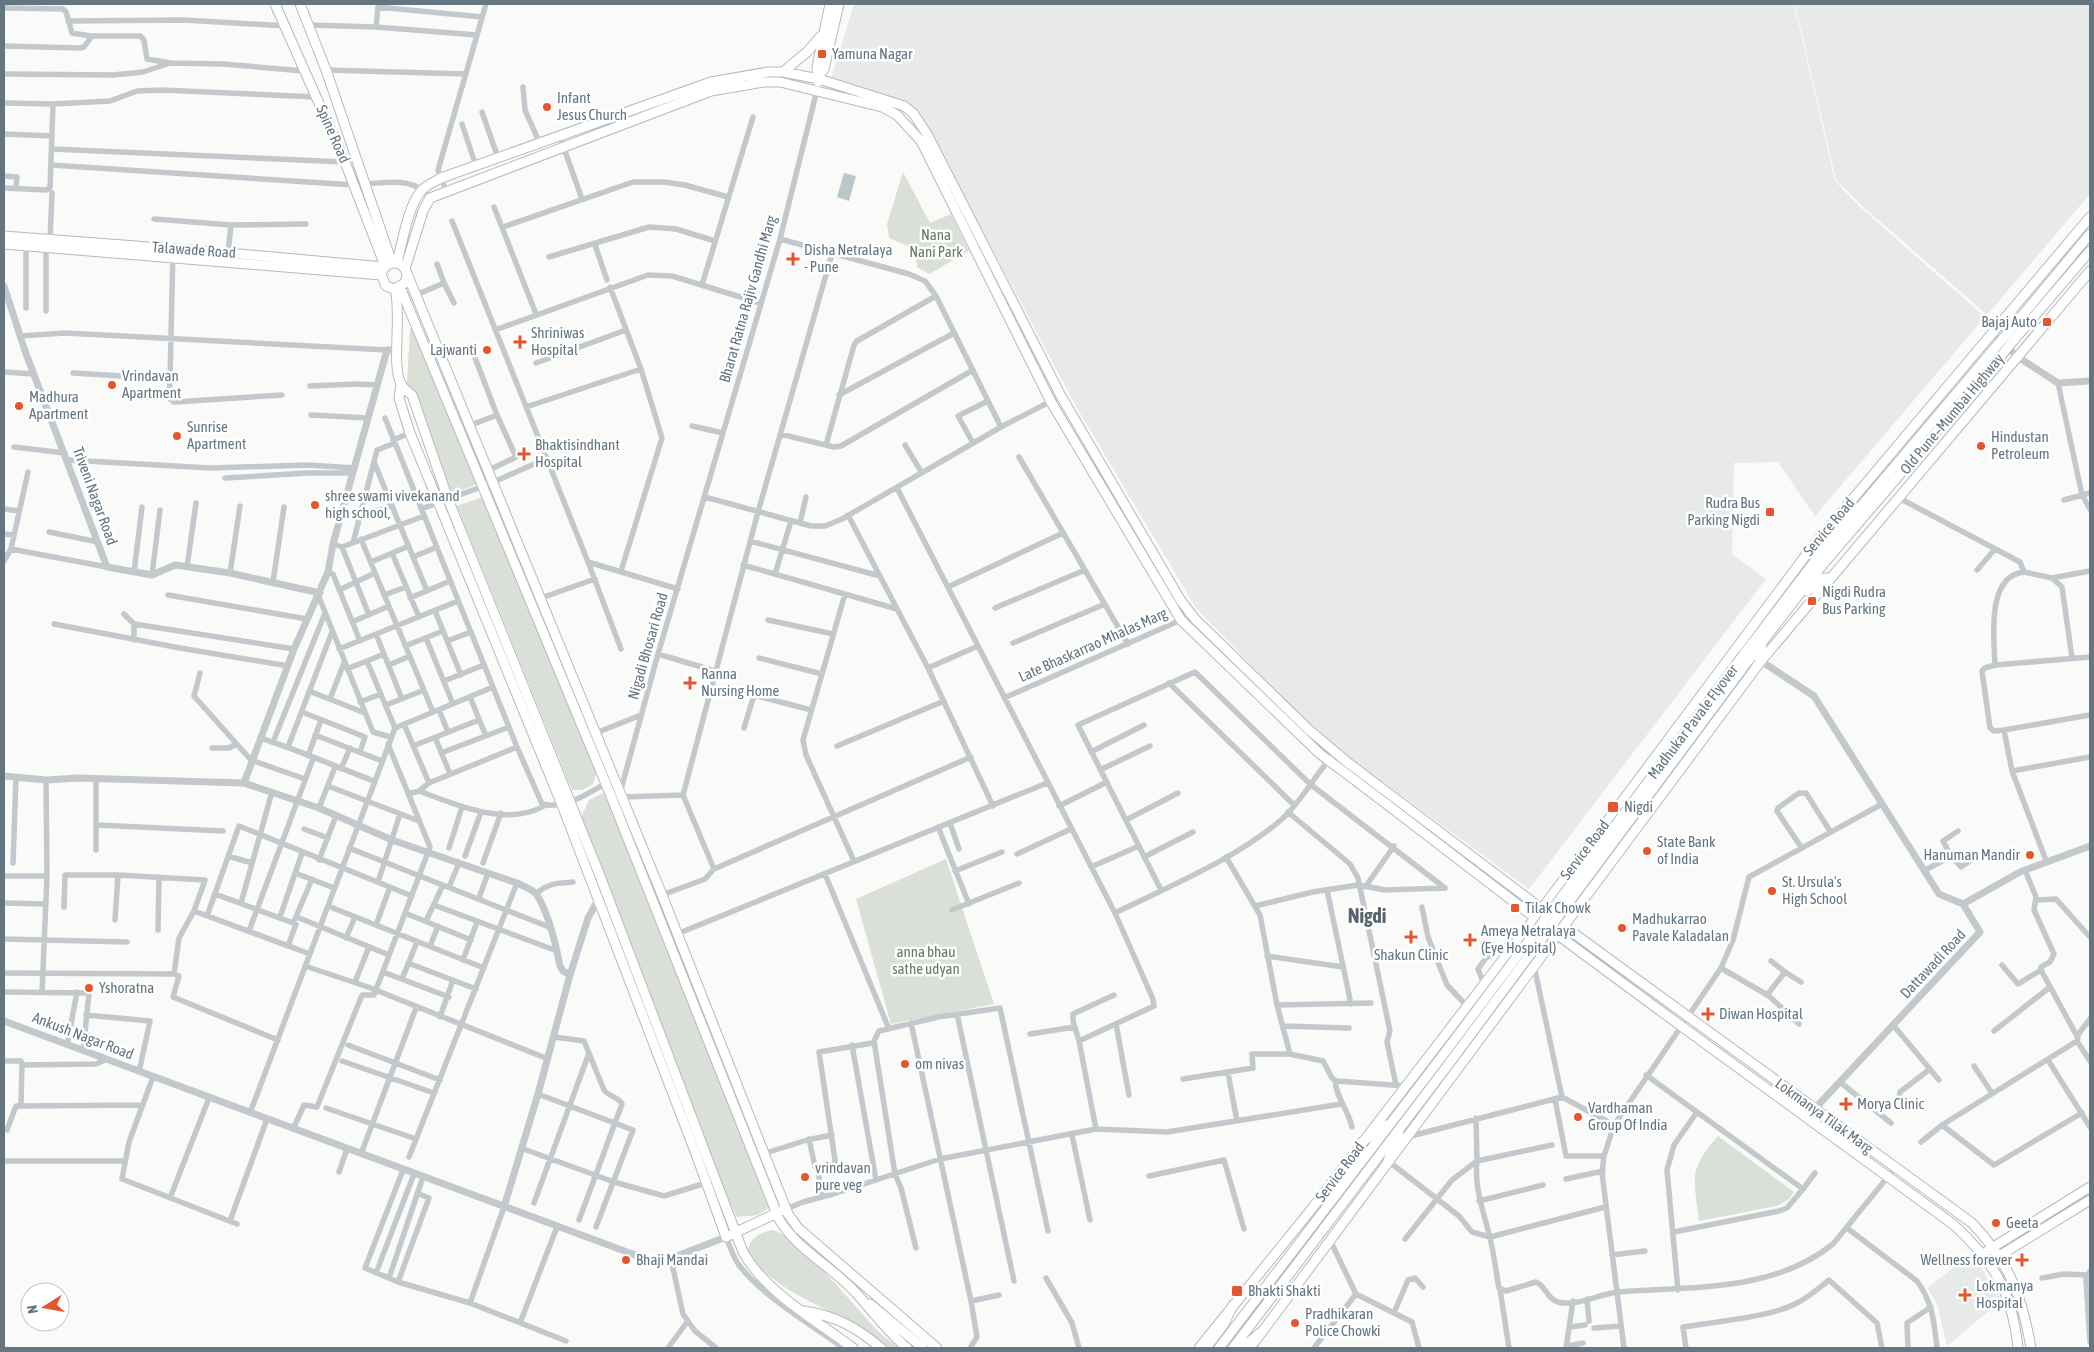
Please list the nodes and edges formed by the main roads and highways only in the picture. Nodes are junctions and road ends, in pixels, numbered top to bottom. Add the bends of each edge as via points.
1 (274, 4) edge
2 (300, 4) edge
3 (830, 4) edge
4 (839, 4) edge
5 (822, 34) junction
6 (783, 72) junction
7 (819, 77) junction
8 (818, 90) junction
9 (359, 185) junction
10 (2090, 218) edge
11 (2090, 234) edge
12 (4, 236) edge
13 (4, 244) edge
14 (48, 244) junction
15 (2090, 251) edge
16 (172, 253) junction
17 (388, 267) junction
18 (2090, 271) edge
19 (406, 272) junction
20 (398, 288) junction
21 (401, 385) junction
22 (1809, 550) junction
23 (1818, 557) junction
24 (1813, 576) joint
25 (1830, 578) junction
26 (1788, 609) junction
27 (1762, 642) junction
28 (1747, 655) junction
29 (1759, 663) junction
30 (566, 803) junction
31 (1542, 909) junction
32 (1535, 918) junction
33 (1564, 925) junction
34 (1558, 934) junction
35 (1630, 974) junction
36 (1625, 982) junction
37 (1394, 1119) junction
38 (1403, 1125) junction
39 (1362, 1142) junction
40 (1373, 1154) junction
41 (1388, 1161) junction
42 (2090, 1187) edge
43 (2090, 1200) edge
44 (786, 1209) junction
45 (776, 1213) junction
46 (737, 1232) junction
47 (1992, 1248) junction
48 (1982, 1253) junction
49 (1998, 1257) junction
50 (1989, 1262) junction
51 (856, 1293) junction
52 (1233, 1305) junction
53 (803, 1310) junction
54 (1246, 1347) edge
55 (853, 1348) edge
56 (881, 1348) edge
57 (907, 1348) edge
58 (923, 1348) edge
59 (937, 1348) edge
60 (1199, 1348) edge
61 (1206, 1348) edge
62 (1219, 1348) edge
63 (1233, 1348) edge
64 (2018, 1348) edge
65 (2030, 1348) edge

1 - 9 main road, Spine Road via 345,162
2 - 9 main road, Spine Road via 326,70
3 - 5 main road
4 - 7 main road via 824,69
5 - 6 main road via 808,52
5 - 7 main road via 817,66
6 - 7 main road, Lokmanya Tilak Marg
6 - 17 main road, Lokmanya Tilak Marg via 711,82 441,178 423,189
7 - 8 main road
7 - 31 main road, Lokmanya Tilak Marg via 888,99 913,113 958,193 1061,396 1190,613 1335,753
8 - 19 main road, Lokmanya Tilak Marg via 764,82 711,91 446,190 430,198 423,211
8 - 32 main road, Lokmanya Tilak Marg via 882,107 898,115 921,141 1051,402 1181,620 1328,760
9 - 17 main road, Spine Road
10 - 22 main road, Service Road
11 - 23 main road, Old Pune–Mumbai Highway, bridge
12 - 14 main road, Talawade Road
13 - 14 main road, Talawade Road
14 - 16 main road, Talawade Road
15 - 24 main road, Old Pune–Mumbai Highway, bridge
16 - 17 main road, Talawade Road
16 - 17 main road, Talawade Road via 228,252
17 - 19 main road
17 - 20 main road via 386,286
18 - 25 main road
19 - 20 main road via 405,284
19 - 44 main road via 622,795
20 - 21 main road via 397,362
20 - 45 main road via 484,486 611,796
21 - 30 main road via 412,395 448,499
21 - 30 main road via 399,398 410,433
22 - 23 main road
22 - 31 main road, Service Road
23 - 28 main road, Madhukar Pavale Flyover
24 - 26 main road, Madhukar Pavale Flyover
25 - 26 main road via 1823,578 1797,605
25 - 29 main road
26 - 27 main road, Madhukar Pavale Flyover
27 - 28 main road, Madhukar Pavale Flyover
27 - 29 main road
28 - 37 main road, Madhukar Pavale Flyover, bridge
28 - 38 main road, Madhukar Pavale Flyover, bridge
29 - 33 main road
30 - 46 main road
30 - 46 main road via 598,900 726,1237
31 - 32 main road, Service Road
31 - 33 main road, Lokmanya Tilak Marg
32 - 34 main road, Lokmanya Tilak Marg
32 - 39 main road, Service Road
33 - 34 main road
33 - 35 main road, Lokmanya Tilak Marg
34 - 36 main road, Lokmanya Tilak Marg
34 - 41 main road
35 - 36 main road
35 - 47 main road, Lokmanya Tilak Marg via 1972,1223
36 - 48 main road, Lokmanya Tilak Marg via 1954,1225
37 - 39 main road
37 - 40 main road
38 - 40 main road
38 - 41 main road
39 - 52 main road, Service Road
40 - 62 main road
40 - 63 main road
41 - 54 main road via 1260,1333
42 - 47 main road
43 - 49 main road
44 - 45 main road
44 - 59 main road via 798,1228
45 - 46 main road
45 - 51 main road via 790,1236
46 - 53 main road via 750,1265
47 - 48 main road
47 - 49 main road, Lokmanya Tilak Marg
48 - 50 main road, Lokmanya Tilak Marg
49 - 50 main road
49 - 65 main road, Lokmanya Tilak Marg via 2021,1301
50 - 64 main road, Lokmanya Tilak Marg via 2011,1305
51 - 57 main road via 880,1324
51 - 58 main road
52 - 60 main road, Service Road
52 - 61 main road
53 - 55 main road
53 - 56 main road via 845,1322

